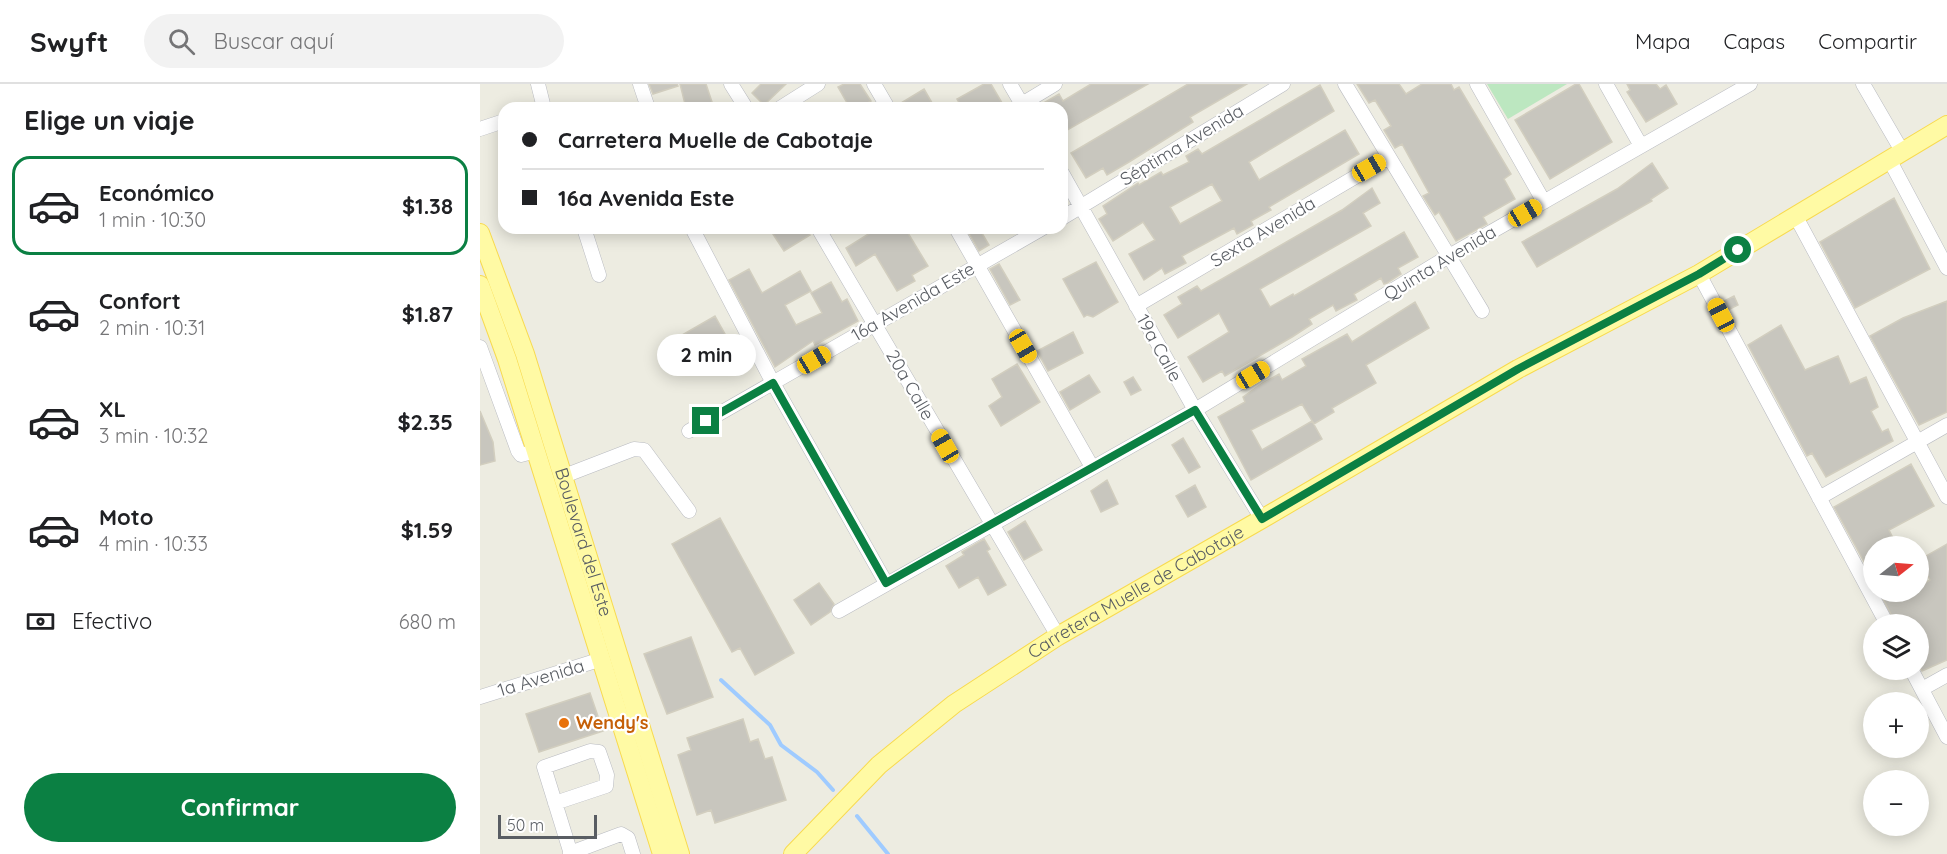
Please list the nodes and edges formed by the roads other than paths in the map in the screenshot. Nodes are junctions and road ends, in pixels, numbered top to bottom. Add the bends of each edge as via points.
1 (538, 84) edge
2 (640, 84) edge
3 (731, 84) edge
4 (818, 84) edge
5 (874, 84) edge
6 (1010, 84) edge
7 (1056, 84) edge
8 (1283, 84) edge
9 (1345, 84) edge
10 (1477, 84) edge
11 (1606, 84) edge
12 (1750, 84) edge
13 (1863, 84) edge
14 (1731, 89) edge
15 (542, 102) edge
16 (646, 102) edge
17 (742, 102) edge
18 (790, 102) edge
19 (884, 102) edge
20 (1021, 102) edge
21 (1029, 102) edge
22 (498, 124) edge
23 (1947, 125) edge
24 (480, 129) edge
25 (1641, 146) junction
26 (1895, 155) junction
27 (1389, 157) junction
28 (1068, 183) edge
29 (1544, 202) junction
30 (1082, 207) junction
31 (1068, 215) edge
32 (1795, 215) junction
33 (480, 233) edge
34 (586, 234) edge
35 (695, 234) edge
36 (822, 234) edge
37 (959, 234) edge
38 (1032, 234) edge
39 (1449, 256) junction
40 (977, 265) junction
41 (1947, 268) edge
42 (1699, 274) junction
43 (599, 275) dead end
44 (480, 285) edge
45 (1136, 306) junction
46 (1482, 311) dead end
47 (875, 325) junction
48 (480, 347) edge
49 (507, 358) junction
50 (484, 367) edge
51 (773, 383) junction
52 (1195, 410) junction
53 (1947, 425) edge
54 (689, 431) dead end
55 (1917, 441) junction
56 (536, 451) junction
57 (1092, 467) junction
58 (564, 476) junction
59 (1947, 497) edge
60 (1819, 498) junction
61 (689, 511) dead end
62 (1262, 519) junction
63 (992, 526) junction
64 (886, 583) junction
65 (839, 611) dead end
66 (1882, 614) edge
67 (1058, 636) junction
68 (602, 659) junction
69 (1947, 675) edge
70 (1917, 680) edge
71 (1922, 689) junction
72 (480, 697) edge
73 (1947, 737) edge
74 (555, 803) junction
75 (571, 853) edge
76 (633, 854) edge
77 (662, 854) edge
78 (680, 854) edge
79 (793, 854) edge

1 - 15 street
2 - 16 street
3 - 17 street
4 - 18 street
5 - 19 street
6 - 20 street
7 - 21 street
8 - 30 street, Séptima Avenida
9 - 27 street
10 - 29 street
11 - 25 street
12 - 14 street, Quinta Avenida
13 - 26 street
14 - 25 street, Quinta Avenida
22 - 24 street
23 - 26 main road, Carretera Muelle de Cabotaje
25 - 29 street, Quinta Avenida
26 - 32 main road, Carretera Muelle de Cabotaje
26 - 41 street
27 - 39 street
27 - 45 street, Sexta Avenida
28 - 30 street, 19a Calle
29 - 39 street, Quinta Avenida
30 - 31 street
30 - 45 street, 19a Calle
32 - 42 main road, Carretera Muelle de Cabotaje
32 - 55 street
33 - 58 main road, Boulevard del Este
34 - 43 street
35 - 51 street
36 - 47 street, 20a Calle
37 - 40 street
38 - 40 street, 16a Avenida Este
39 - 46 street
39 - 52 street, Quinta Avenida
40 - 47 street, 16a Avenida Este
40 - 57 street
42 - 60 street
42 - 62 main road, Carretera Muelle de Cabotaje via 1518,369
44 - 49 main road
45 - 52 street, 19a Calle
47 - 51 street, 16a Avenida Este
47 - 63 street, 20a Calle
48 - 50 street
49 - 50 street
49 - 56 main road
50 - 56 street via 518,451 521,455
51 - 54 street, 16a Avenida Este
51 - 64 street
52 - 57 street, Quinta Avenida
52 - 62 street, 19a Calle
53 - 55 street
55 - 59 street
55 - 60 street
56 - 68 main road
57 - 63 street, Quinta Avenida
58 - 61 street via 634,449 644,450
58 - 78 main road, Boulevard del Este
60 - 66 street
62 - 67 main road, Carretera Muelle de Cabotaje
63 - 64 street, Quinta Avenida
63 - 67 street, 20a Calle
64 - 65 street, Quinta Avenida
67 - 79 main road, Carretera Muelle de Cabotaje via 954,704 879,765
68 - 72 street, 1a Avenida
68 - 77 main road
69 - 71 street
70 - 71 street
71 - 73 street
74 - 74 street via 544,767 590,751 599,752 607,775 606,786
74 - 75 street
75 - 76 street via 621,834 628,838

